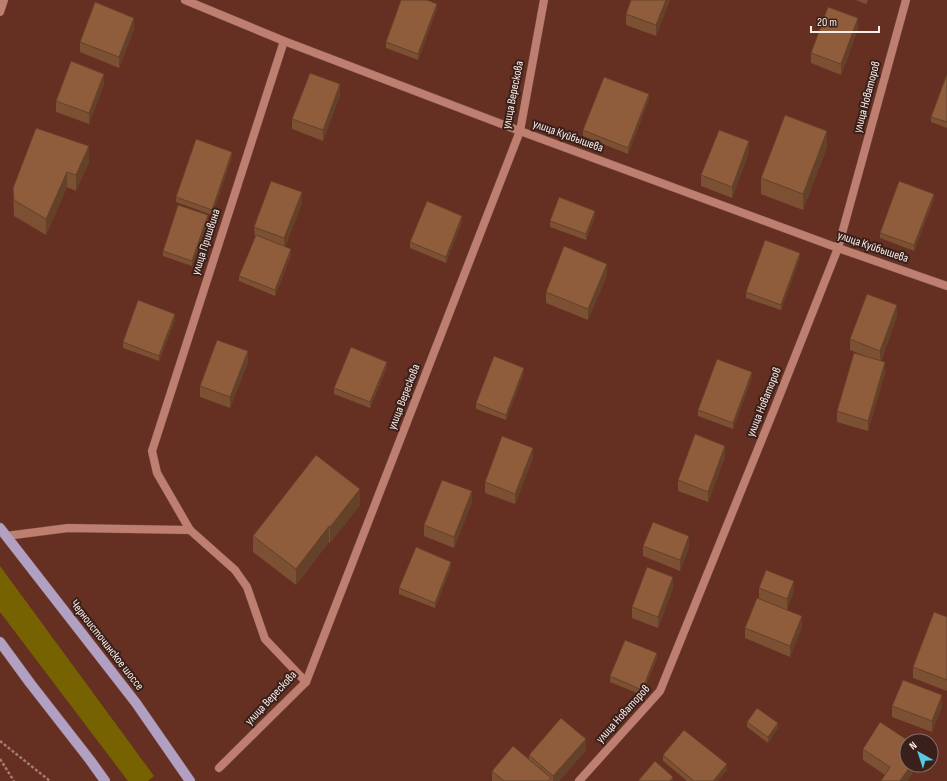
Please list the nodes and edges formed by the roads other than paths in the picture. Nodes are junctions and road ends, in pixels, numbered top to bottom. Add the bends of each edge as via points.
1 (4, 0) edge
2 (185, 0) edge
3 (544, 0) edge
4 (906, 0) edge
5 (0, 12) edge
6 (284, 41) junction
7 (520, 131) junction
8 (838, 248) junction
9 (947, 286) edge
10 (190, 530) junction
11 (3, 532) edge
12 (0, 642) edge
13 (306, 682) junction
14 (220, 768) dead end
15 (105, 781) edge
16 (190, 781) edge
17 (580, 781) edge

1 - 5 street
2 - 6 street, улица Куйбышева
3 - 7 street, улица Верескова
4 - 8 street, улица Новаторов
6 - 7 street, улица Куйбышева
6 - 10 street, улица Пришвина via 152,451 157,473
7 - 8 street, улица Куйбышева
7 - 13 street, улица Верескова
8 - 9 street, улица Куйбышева
8 - 17 street, улица Новаторов via 660,691
10 - 11 street via 68,528
10 - 13 street via 235,570 247,588 265,639
11 - 16 main road, Черноисточинское шоссе via 136,703
12 - 15 main road
13 - 14 street, улица Верескова

